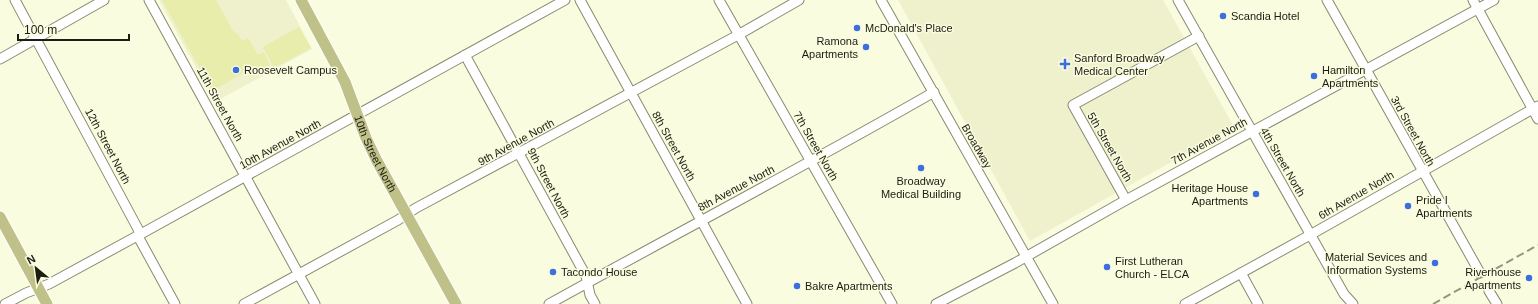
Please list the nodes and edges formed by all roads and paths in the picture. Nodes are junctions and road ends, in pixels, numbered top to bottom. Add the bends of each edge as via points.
1 (15, 0) edge
2 (104, 0) edge
3 (149, 0) edge
4 (301, 0) edge
5 (565, 0) edge
6 (580, 0) edge
7 (719, 0) edge
8 (798, 0) edge
9 (881, 0) edge
10 (1178, 0) edge
11 (1327, 0) edge
12 (1473, 0) edge
13 (1494, 0) edge
14 (1478, 9) junction
15 (738, 35) junction
16 (1199, 36) junction
17 (36, 38) junction
18 (465, 55) junction
19 (0, 59) edge
20 (1366, 70) junction
21 (934, 92) junction
22 (631, 93) junction
23 (1535, 107) edge
24 (358, 115) junction
25 (1538, 119) edge
26 (1252, 132) junction
27 (520, 153) junction
28 (811, 162) junction
29 (1422, 172) junction
30 (246, 177) junction
31 (1126, 200) junction
32 (407, 214) junction
33 (0, 217) edge
34 (701, 220) junction
35 (139, 235) junction
36 (1310, 235) junction
37 (1026, 256) junction
38 (1241, 273) junction
39 (1480, 273) dead end
40 (298, 274) junction
41 (586, 283) junction
42 (38, 288) junction
43 (1490, 292) dead end
44 (1344, 294) junction
45 (5, 304) edge
46 (47, 304) edge
47 (175, 304) edge
48 (244, 304) edge
49 (315, 304) edge
50 (456, 304) edge
51 (549, 304) edge
52 (595, 304) edge
53 (747, 304) edge
54 (892, 304) edge
55 (936, 304) edge
56 (1053, 304) edge
57 (1185, 304) edge
58 (1258, 304) edge
59 (1346, 304) edge
60 (1352, 304) edge
61 (1497, 304) edge

1 - 17 street, 12th Street North
2 - 17 street
3 - 30 street, 11th Street North
4 - 24 main road, 10th Street North via 345,82
5 - 18 street, 10th Avenue North
6 - 22 street, 8th Street North
7 - 15 street, 7th Street North
8 - 15 street, 9th Avenue North
9 - 21 street, Broadway
10 - 16 street, 4th Street North
11 - 20 street, 3rd Street North
12 - 14 street
13 - 14 street, 7th Avenue North
14 - 20 street, 7th Avenue North
14 - 23 street
15 - 22 street, 9th Avenue North
15 - 28 street, 7th Street North
16 - 26 street, 4th Street North
16 - 31 street, 5th Street North via 1073,105
17 - 19 street
17 - 35 street, 12th Street North via 136,224
18 - 24 street, 10th Avenue North
18 - 27 street, 9th Street North
20 - 26 street, 7th Avenue North
20 - 29 street, 3rd Street North
21 - 28 street, 8th Avenue North
21 - 37 street, Broadway
22 - 27 street, 9th Avenue North
22 - 34 street, 8th Street North
23 - 25 street
23 - 29 street, 6th Avenue North
24 - 30 street, 10th Avenue North
24 - 32 main road, 10th Street North via 377,161
26 - 31 street, 7th Avenue North
26 - 36 street, 4th Street North
27 - 32 street, 9th Avenue North
27 - 41 street, 9th Street North via 586,276
28 - 34 street, 8th Avenue North
28 - 54 street, 7th Street North
29 - 36 street, 6th Avenue North
29 - 39 street, 3rd Street North
30 - 35 street, 10th Avenue North
30 - 40 street, 11th Street North
31 - 37 street, 7th Avenue North
32 - 40 street, 9th Avenue North
32 - 50 main road, 10th Street North
33 - 42 main road
34 - 41 street, 8th Avenue North
34 - 53 street, 8th Street North
35 - 42 street, 10th Avenue North via 50,284
35 - 47 street, 12th Street North
36 - 38 street, 6th Avenue North
36 - 44 street, 4th Street North
37 - 55 street, 7th Avenue North
37 - 56 street, Broadway
38 - 57 street, 6th Avenue North
38 - 58 street
40 - 48 street, 9th Avenue North
40 - 49 street, 11th Street North
41 - 51 street, 8th Avenue North
41 - 52 street, 9th Street North
42 - 45 street, 10th Avenue North
42 - 46 main road
43 - 61 street
44 - 59 street, 4th Street North
44 - 60 street, 4th Street North

